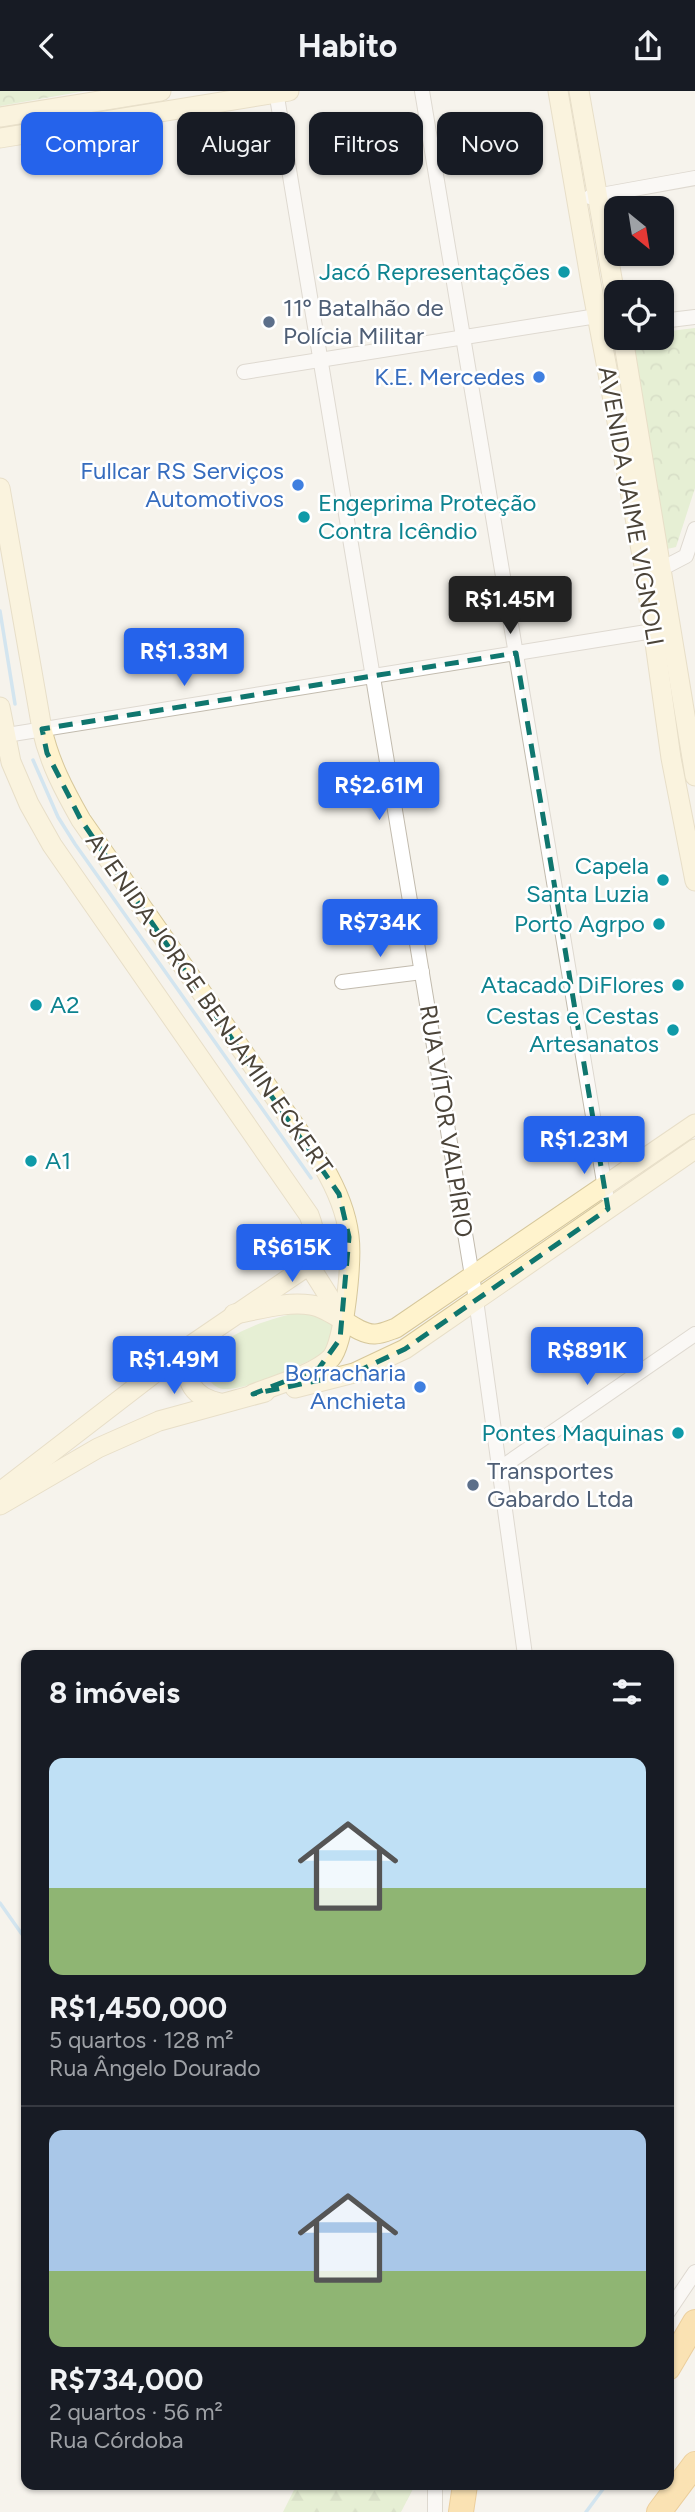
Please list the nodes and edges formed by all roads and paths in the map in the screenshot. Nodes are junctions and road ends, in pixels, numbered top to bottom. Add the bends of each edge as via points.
1 (161, 91) edge
2 (422, 91) edge
3 (558, 91) edge
4 (579, 91) edge
5 (280, 92) edge
6 (0, 117) edge
7 (0, 138) edge
8 (695, 178) edge
9 (587, 198) junction
10 (610, 280) edge
11 (597, 316) junction
12 (695, 317) edge
13 (604, 319) edge
14 (674, 320) edge
15 (463, 336) junction
16 (625, 350) edge
17 (320, 359) junction
18 (244, 372) dead end
19 (0, 488) edge
20 (695, 529) edge
21 (653, 570) junction
22 (653, 631) junction
23 (516, 653) junction
24 (373, 675) junction
25 (0, 707) edge
26 (683, 728) edge
27 (42, 729) junction
28 (2, 735) edge
29 (686, 756) edge
30 (695, 776) edge
31 (695, 881) edge
32 (422, 972) junction
33 (342, 982) dead end
34 (695, 1124) edge
35 (695, 1149) edge
36 (646, 1183) junction
37 (604, 1187) junction
38 (608, 1209) junction
39 (309, 1265) junction
40 (472, 1277) junction
41 (476, 1300) junction
42 (234, 1314) junction
43 (343, 1318) junction
44 (695, 1334) edge
45 (187, 1348) junction
46 (253, 1394) junction
47 (220, 1403) junction
48 (499, 1469) junction
49 (0, 1492) edge
50 (0, 1505) edge
51 (524, 1650) edge
52 (695, 2272) edge
53 (674, 2303) edge
54 (695, 2322) edge
55 (674, 2358) edge
56 (695, 2464) edge
57 (435, 2490) edge
58 (464, 2490) edge
59 (435, 2512) edge
60 (461, 2512) edge
61 (659, 2512) edge

1 - 6 street
2 - 15 street
3 - 9 street, AVENIDA JAIME VIGNOLI
4 - 9 street, AVENIDA JAIME VIGNOLI
5 - 7 street
5 - 17 street, RUA VÍTOR VALPÍRIO
8 - 9 street
9 - 10 street, AVENIDA JAIME VIGNOLI
9 - 11 street, AVENIDA JAIME VIGNOLI
11 - 13 street
11 - 15 street
11 - 21 street, AVENIDA JAIME VIGNOLI
12 - 14 street
15 - 17 street
15 - 23 street
16 - 21 street, AVENIDA JAIME VIGNOLI
17 - 18 street
17 - 24 street, RUA VÍTOR VALPÍRIO
19 - 27 street, AVENIDA JORGE BENJAMIN ECKERT
20 - 21 street via 686,556
21 - 22 street, AVENIDA JAIME VIGNOLI
21 - 26 street, AVENIDA JAIME VIGNOLI
22 - 23 street
22 - 26 street, AVENIDA JAIME VIGNOLI
23 - 24 street
23 - 37 street
24 - 27 street
24 - 32 street, RUA VÍTOR VALPÍRIO
25 - 28 street, AVENIDA JORGE BENJAMIN ECKERT
26 - 29 street, AVENIDA JAIME VIGNOLI
27 - 28 street
27 - 43 street, AVENIDA JORGE BENJAMIN ECKERT via 47,753 81,820 339,1194 349,1237
28 - 39 street, AVENIDA JORGE BENJAMIN ECKERT via 29,804 52,845 309,1215 316,1240
29 - 30 street, AVENIDA JAIME VIGNOLI
29 - 31 street, AVENIDA JAIME VIGNOLI
32 - 33 street
32 - 40 street, RUA VÍTOR VALPÍRIO
34 - 37 street
35 - 36 street
36 - 37 street
36 - 38 street
37 - 38 street
37 - 40 street
38 - 41 street
39 - 42 street
39 - 43 street
40 - 41 street, RUA VÍTOR VALPÍRIO
40 - 43 street via 396,1328 376,1335
41 - 46 street via 405,1349 355,1373
41 - 48 street, RUA VÍTOR VALPÍRIO
42 - 43 street via 300,1304
42 - 45 street
43 - 46 street, AVENIDA JORGE BENJAMIN ECKERT via 332,1356 319,1368
44 - 48 street
45 - 47 street via 188,1380 206,1400
45 - 49 street
46 - 47 street
47 - 50 street via 159,1421 99,1448
48 - 51 street, RUA VÍTOR VALPÍRIO
52 - 53 street
54 - 55 highway
56 - 61 highway
57 - 59 street
58 - 60 highway

